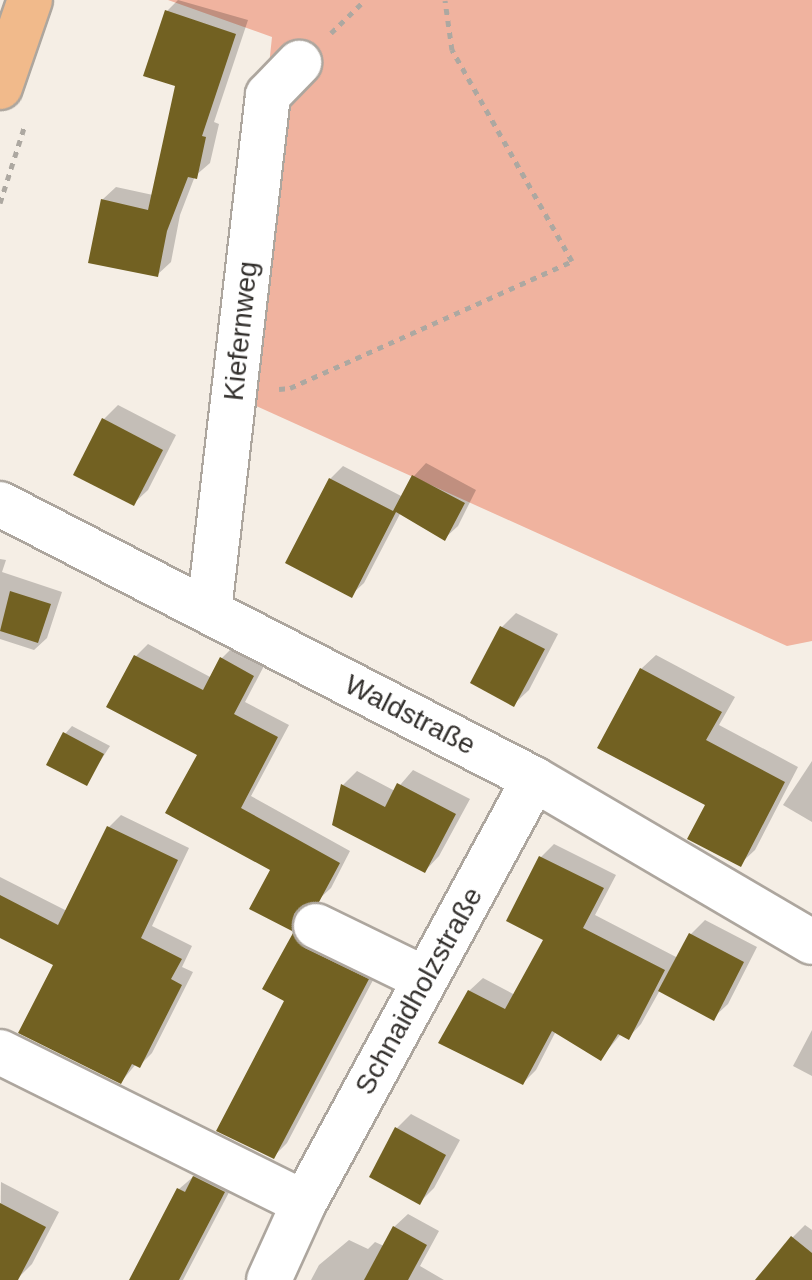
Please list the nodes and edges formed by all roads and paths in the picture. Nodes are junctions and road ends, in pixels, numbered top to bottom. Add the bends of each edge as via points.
1 (30, 0) edge
2 (445, 0) edge
3 (299, 63) dead end
4 (0, 87) edge
5 (234, 396) junction
6 (0, 504) edge
7 (209, 611) junction
8 (534, 779) junction
9 (316, 926) dead end
10 (812, 942) edge
11 (425, 979) junction
12 (0, 1052) edge
13 (304, 1203) junction
14 (269, 1280) edge

1 - 4 main road
2 - 5 path via 452,50 572,261 290,388
3 - 5 street, Kiefernweg via 268,95
5 - 7 street, Kiefernweg
6 - 7 street, Waldstraße
7 - 8 street, Waldstraße
8 - 10 street, Waldstraße
8 - 11 street, Schnaidholzstraße
9 - 11 street
11 - 13 street, Schnaidholzstraße
12 - 13 street
13 - 14 street, Schnaidholzstraße

